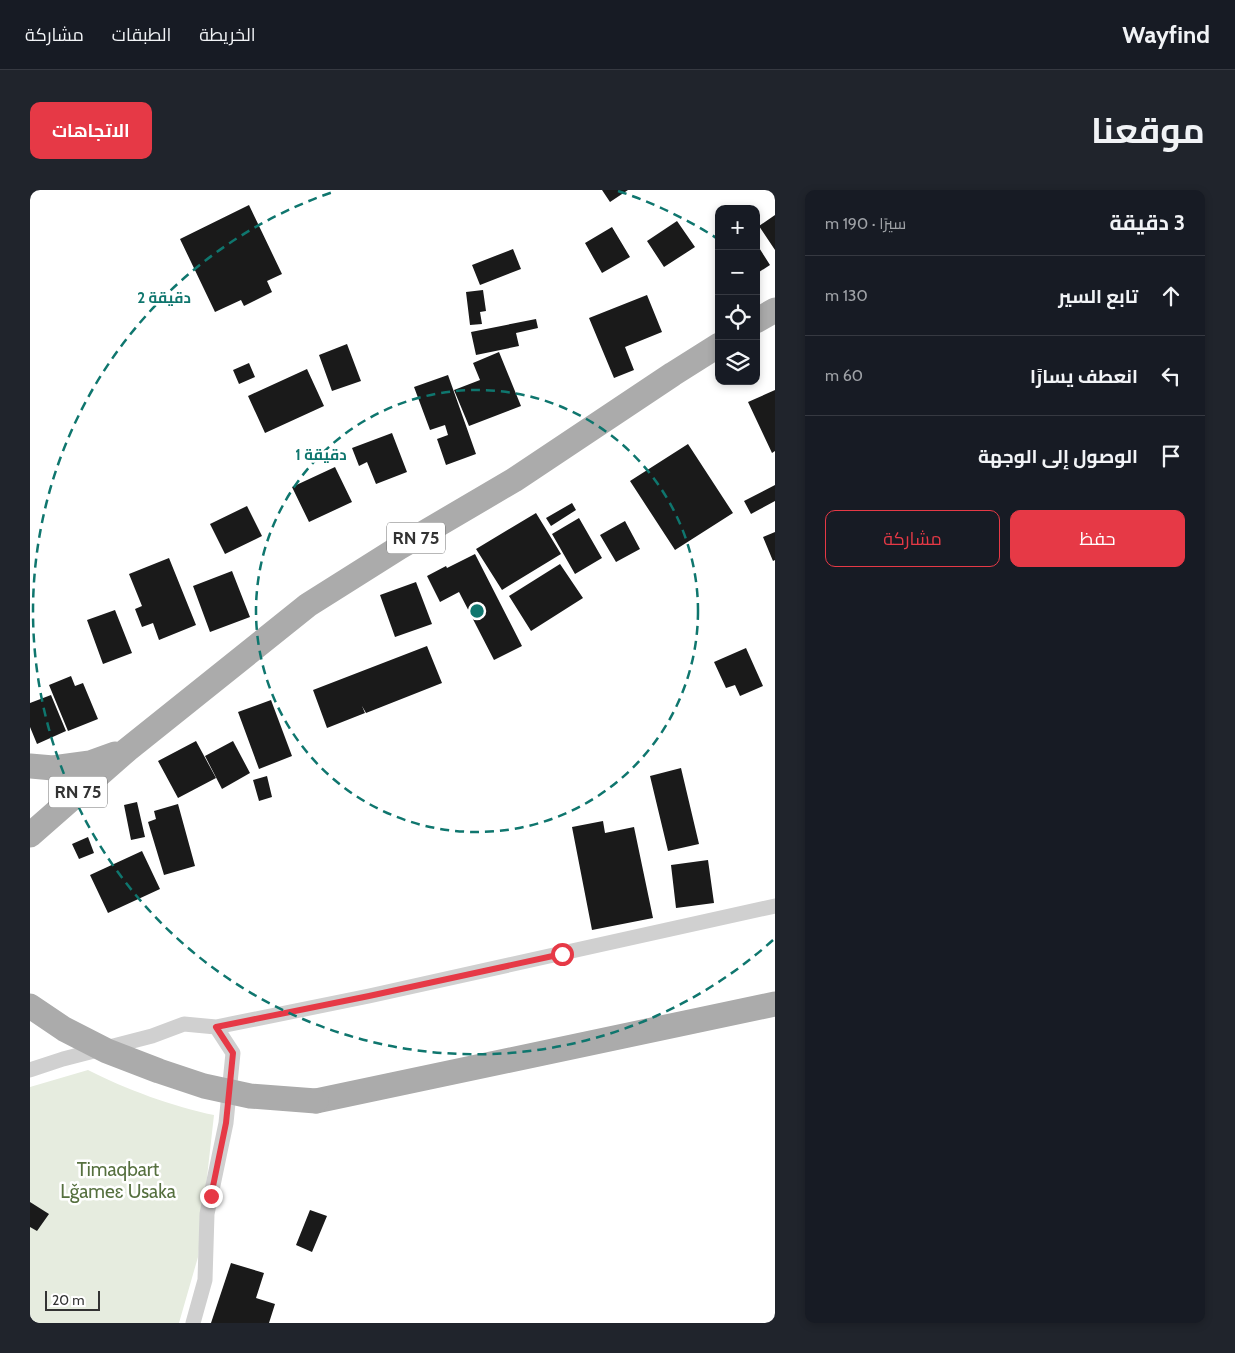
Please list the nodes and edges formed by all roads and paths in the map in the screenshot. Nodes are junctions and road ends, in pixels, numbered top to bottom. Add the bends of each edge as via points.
1 (775, 310) edge
2 (760, 319) edge
3 (715, 348) edge
4 (127, 750) junction
5 (30, 766) edge
6 (30, 835) edge
7 (775, 906) edge
8 (775, 1004) edge
9 (30, 1006) edge
10 (216, 1027) junction
11 (30, 1070) edge
12 (193, 1323) edge

1 - 2 main road
3 - 4 main road, RN 75 via 514,480 308,605
4 - 5 main road via 90,763 53,768
4 - 6 main road, RN 75
7 - 10 street
8 - 9 main road, bridge via 316,1101 250,1096 158,1071 64,1029
10 - 11 street via 184,1024
10 - 12 street via 233,1053 226,1123 208,1214 205,1280

